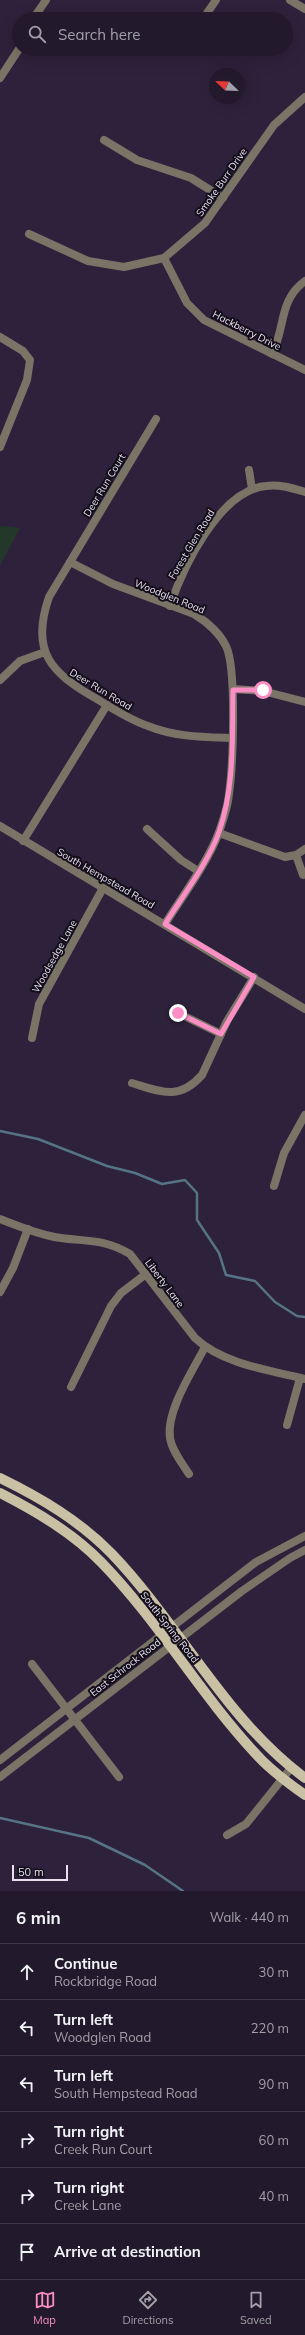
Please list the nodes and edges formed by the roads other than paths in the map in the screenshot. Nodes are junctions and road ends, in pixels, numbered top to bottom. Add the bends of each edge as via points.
1 (46, 0) edge
2 (216, 0) edge
3 (290, 0) edge
4 (305, 9) edge
5 (38, 12) edge
6 (208, 12) edge
7 (14, 56) edge
8 (0, 78) edge
9 (305, 96) edge
10 (104, 140) dead end
11 (223, 198) junction
12 (29, 234) dead end
13 (164, 258) junction
14 (305, 281) edge
15 (0, 337) edge
16 (272, 354) junction
17 (305, 370) edge
18 (156, 419) dead end
19 (0, 447) edge
20 (249, 470) dead end
21 (252, 489) junction
22 (305, 492) edge
23 (70, 562) junction
24 (170, 606) junction
25 (45, 652) junction
26 (0, 680) edge
27 (233, 690) junction
28 (305, 702) edge
29 (107, 705) junction
30 (232, 738) junction
31 (0, 826) edge
32 (147, 829) dead end
33 (219, 833) junction
34 (23, 841) junction
35 (305, 849) edge
36 (296, 855) junction
37 (198, 870) junction
38 (303, 875) dead end
39 (103, 888) junction
40 (165, 924) junction
41 (254, 977) junction
42 (305, 1009) edge
43 (178, 1013) dead end
44 (221, 1034) junction
45 (32, 1038) dead end
46 (132, 1083) dead end
47 (305, 1115) edge
48 (274, 1186) dead end
49 (0, 1219) edge
50 (28, 1229) junction
51 (146, 1274) junction
52 (0, 1292) edge
53 (205, 1347) junction
54 (302, 1378) edge
55 (70, 1387) dead end
56 (287, 1425) dead end
57 (189, 1474) dead end
58 (0, 1478) edge
59 (0, 1493) edge
60 (305, 1536) edge
61 (305, 1550) edge
62 (172, 1626) junction
63 (161, 1635) junction
64 (181, 1637) junction
65 (170, 1645) junction
66 (32, 1664) dead end
67 (67, 1708) junction
68 (75, 1719) junction
69 (0, 1760) edge
70 (292, 1768) junction
71 (0, 1777) edge
72 (119, 1777) dead end
73 (305, 1778) edge
74 (283, 1779) junction
75 (305, 1795) edge
76 (227, 1835) dead end

1 - 5 street
2 - 6 street
3 - 4 street
7 - 8 street
9 - 11 street, Smoke Burr Drive via 274,125
10 - 11 street via 137,160 191,178
11 - 13 street, Smoke Burr Drive via 205,223
12 - 13 street, Smoke Burr Drive via 88,261 124,267
13 - 16 street, Hackberry Drive via 187,303 204,320
14 - 16 street via 295,288 287,301 281,334
15 - 19 street via 23,351 30,360 27,380
16 - 17 street, Hackberry Drive
18 - 23 street, Deer Run Court
20 - 21 street
21 - 22 street, Forest Glen Road via 278,485
21 - 24 street, Forest Glen Road via 226,506 215,520 183,573
23 - 24 street, Woodglen Road via 112,584
23 - 25 street, Deer Run Road via 49,598 42,618
24 - 27 street, Woodglen Road via 200,618 217,632 226,645 232,662
25 - 26 street via 20,661
25 - 29 street, Deer Run Road via 62,678
27 - 28 street via 263,690
27 - 30 street, Woodglen Road
29 - 30 street, Deer Run Road via 148,726 178,734
29 - 34 street
30 - 33 street, Woodglen Road via 230,795
31 - 34 street, South Hempstead Road
32 - 37 street via 181,860
33 - 36 street via 277,856 290,858
33 - 37 street, Woodglen Road
34 - 39 street, South Hempstead Road
35 - 36 street
36 - 38 street
37 - 40 street, Woodglen Road
39 - 40 street, South Hempstead Road
39 - 45 street, Woodsedge Lane via 39,1004
40 - 41 street, South Hempstead Road
41 - 42 street, South Hempstead Road
41 - 44 street
43 - 44 street
44 - 46 street via 202,1075 190,1087 178,1092 164,1093
47 - 48 street via 284,1153
49 - 50 street, Liberty Lane
50 - 51 street, Liberty Lane via 50,1236 113,1245 130,1254
50 - 52 street via 13,1268
51 - 53 street, Liberty Lane via 195,1338
51 - 55 street via 121,1293 111,1306
53 - 54 street, Liberty Lane via 232,1360
53 - 57 street via 174,1408 170,1428 172,1447
54 - 56 street
58 - 62 main road, South Spring Road via 42,1499 80,1526 111,1553
59 - 63 main road, South Spring Road via 35,1511 72,1536 102,1563
60 - 62 street, East Schrock Road via 256,1562
61 - 64 street, East Schrock Road via 264,1574
62 - 63 street, East Schrock Road
62 - 64 main road, South Spring Road
63 - 65 main road, South Spring Road
63 - 67 street, East Schrock Road
64 - 65 street, East Schrock Road
64 - 70 main road, South Spring Road via 238,1713 267,1746
65 - 68 street, East Schrock Road
65 - 74 main road, South Spring Road via 227,1722 257,1756
66 - 67 street
67 - 68 street
67 - 69 street, East Schrock Road
68 - 71 street, East Schrock Road
68 - 72 street
70 - 73 main road, South Spring Road
70 - 74 street
74 - 75 main road, South Spring Road
74 - 76 street via 246,1824

